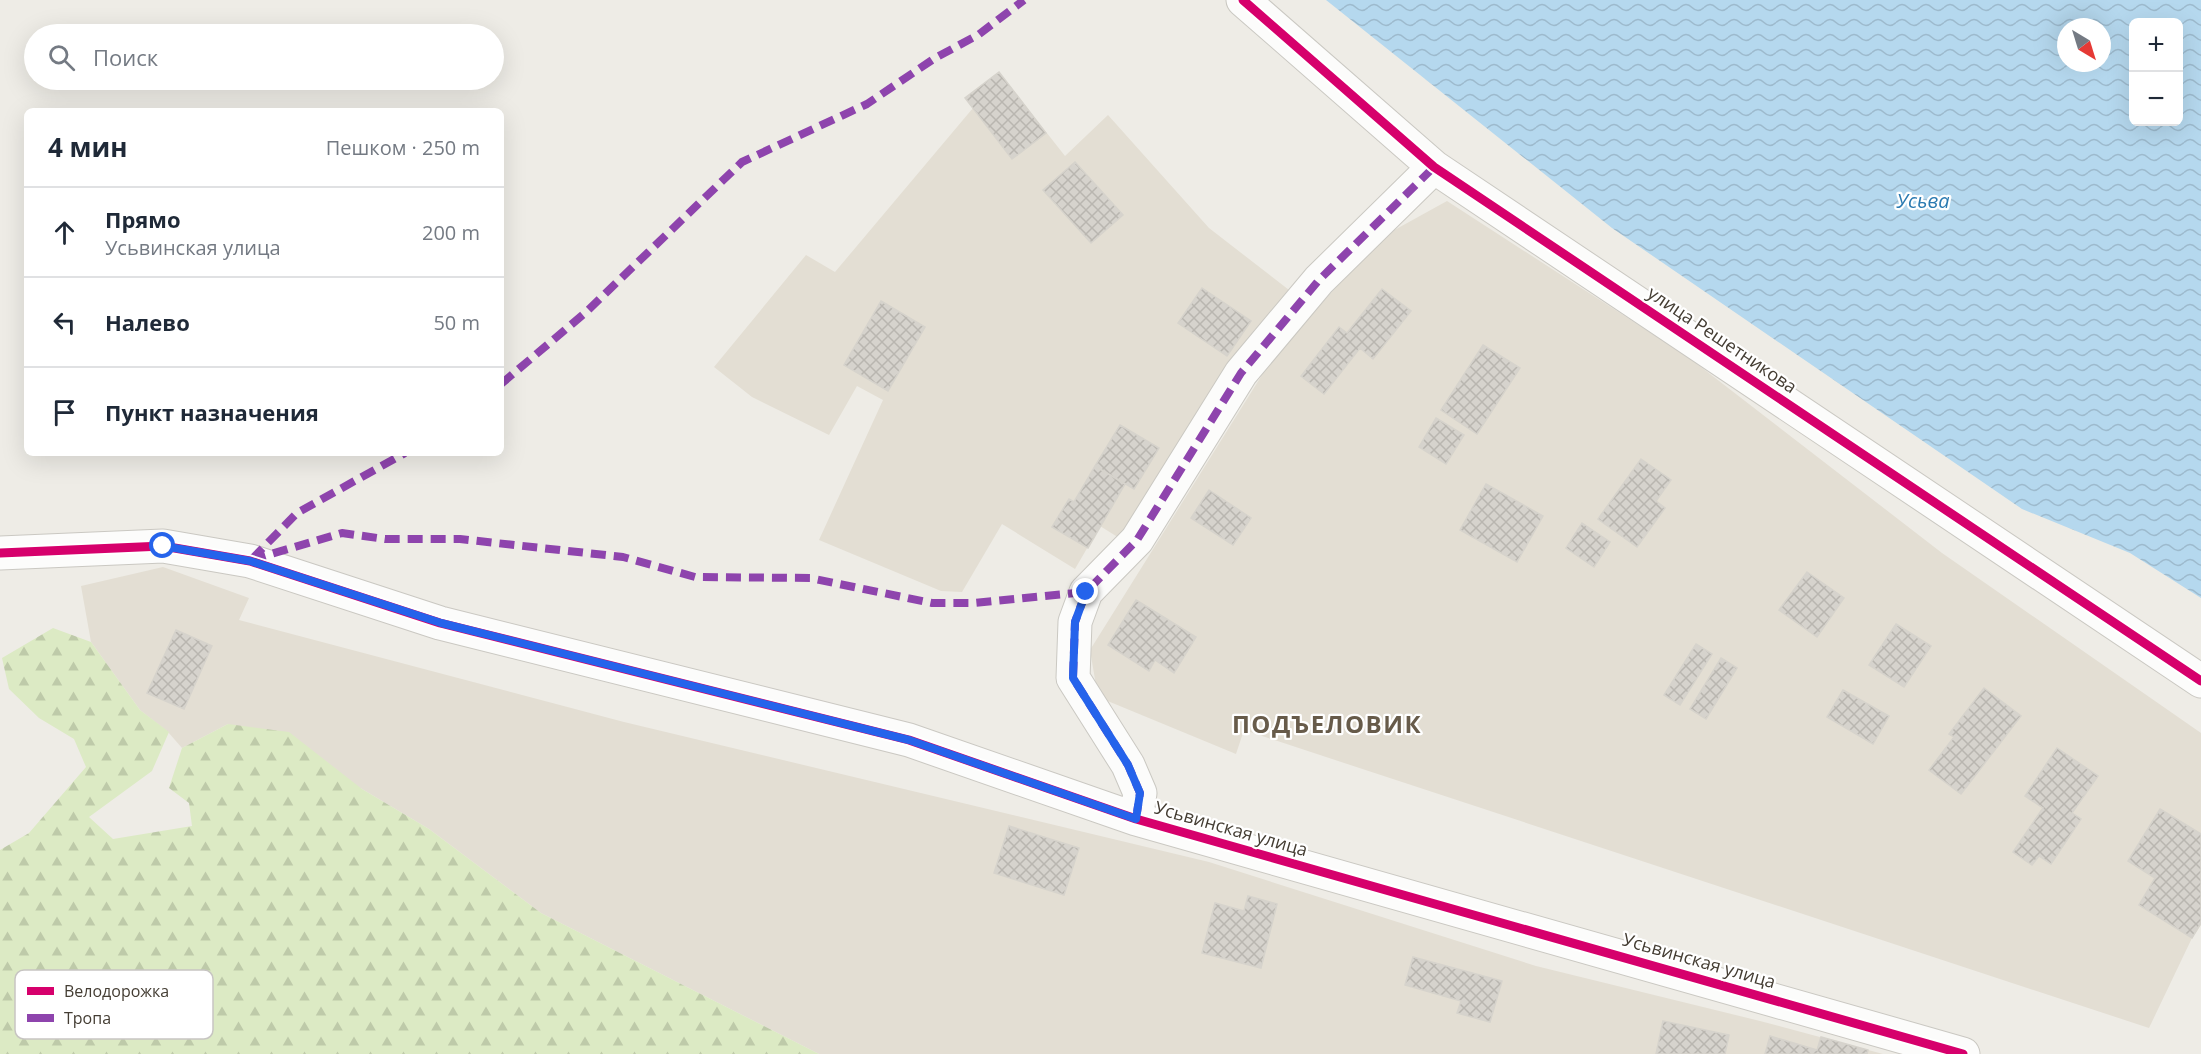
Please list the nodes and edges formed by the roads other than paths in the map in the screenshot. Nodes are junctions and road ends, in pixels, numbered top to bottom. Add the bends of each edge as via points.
1 (1243, 0) edge
2 (1434, 166) junction
3 (0, 553) edge
4 (2201, 681) edge
5 (1136, 819) junction
6 (1963, 1054) edge

1 - 2 street, улица Решетникова
2 - 4 street, улица Решетникова
2 - 5 street via 1318,280 1241,374 1137,540 1086,592 1075,622 1073,678 1128,765 1140,793
3 - 5 street, Усьвинская улица via 163,546 250,561 441,623 909,740
5 - 6 street, Усьвинская улица

